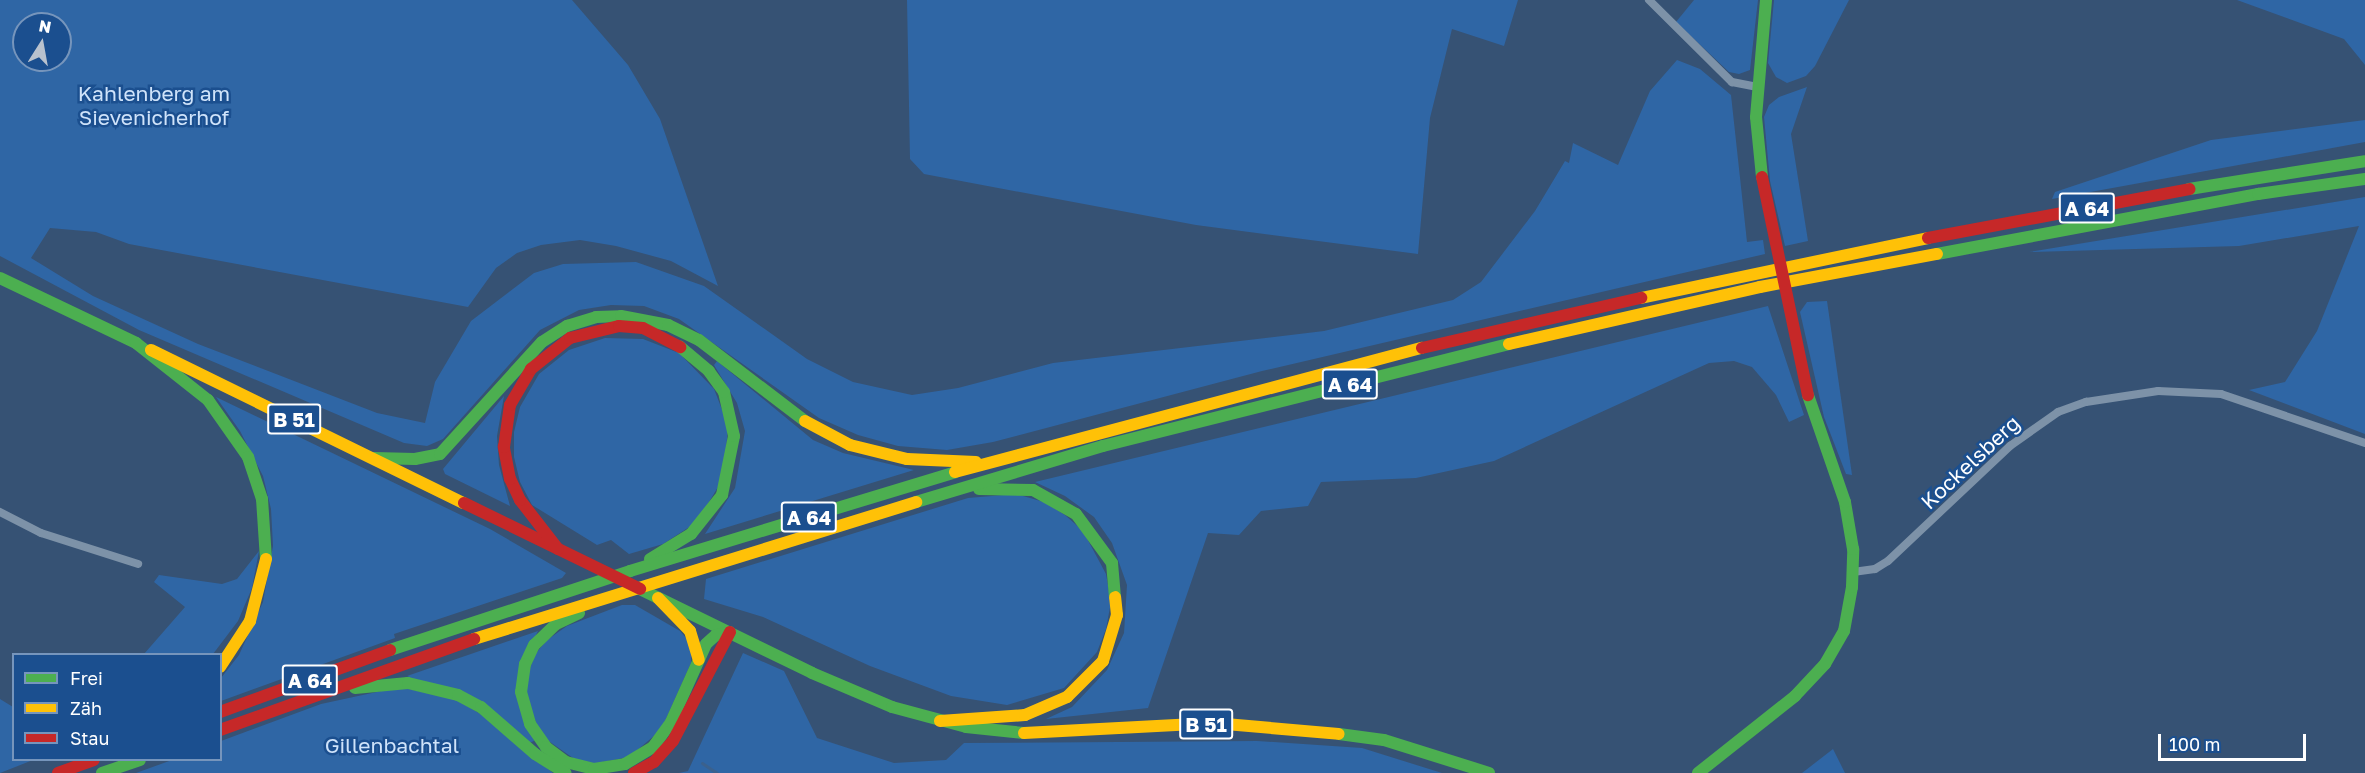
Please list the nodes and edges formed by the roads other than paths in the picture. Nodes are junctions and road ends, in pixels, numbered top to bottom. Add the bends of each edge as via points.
1 (1649, 0) edge
2 (1766, 0) edge
3 (1758, 87) junction
4 (2365, 161) edge
5 (2365, 179) edge
6 (0, 278) edge
7 (136, 343) junction
8 (2365, 443) edge
9 (374, 458) junction
10 (988, 462) junction
11 (943, 493) junction
12 (0, 512) edge
13 (558, 549) junction
14 (138, 564) dead end
15 (630, 571) junction
16 (1853, 572) junction
17 (655, 580) junction
18 (658, 597) junction
19 (730, 632) junction
20 (699, 660) junction
21 (222, 664) edge
22 (319, 693) junction
23 (222, 711) edge
24 (940, 721) junction
25 (222, 729) edge
26 (82, 761) edge
27 (89, 761) edge
28 (135, 761) edge
29 (70, 768) junction
30 (58, 773) edge
31 (102, 773) edge
32 (566, 773) edge
33 (634, 773) edge
34 (1489, 773) edge
35 (1698, 773) edge

1 - 3 street via 1732,82
2 - 3 main road
3 - 16 main road via 1756,138 1786,298 1813,416 1845,502
4 - 10 main road, A 64 via 2159,194 1758,272 1472,336
5 - 11 main road, A 64 via 2258,194 1760,287 1114,443
6 - 7 main road, B 51
7 - 9 main road, B 51
7 - 21 main road via 208,400 248,457 262,499 267,554 261,583 250,621
8 - 16 street, Kockelsberg via 2221,394 2158,391 2086,402 2058,412 2010,446 1888,561 1875,569
9 - 10 main road via 416,459 440,454 542,342 567,326 596,317 621,316 668,325 699,340 795,414 850,445 907,459
9 - 13 main road, B 51
10 - 15 main road, A 64
11 - 17 main road, A 64
11 - 24 main road via 1014,487 1033,490 1062,503 1088,526 1112,563 1117,615 1103,661 1067,698 1025,715
12 - 14 street via 41,533
13 - 15 main road via 520,500 510,479 504,447 510,405 531,369 570,338 619,326 643,328 671,339 709,371 724,392 731,415 734,454 722,495 709,514 691,534
13 - 18 main road, B 51
15 - 23 main road, A 64 via 399,647
16 - 35 main road via 1844,631 1825,664 1795,696
17 - 20 main road via 563,620 534,645 521,685 524,708 533,729 553,754 574,764 603,769 633,761 653,747 666,731
17 - 22 main road, A 64
18 - 19 main road, B 51
18 - 20 main road via 690,631
19 - 20 main road via 709,640
19 - 24 main road, B 51 via 864,696
19 - 33 main road via 673,741 654,762
22 - 25 main road, A 64
22 - 32 main road via 396,683 446,690 482,707 535,754
24 - 34 main road, B 51 via 1034,734 1214,723 1307,729 1384,740
26 - 29 main road
27 - 29 main road
28 - 31 main road
29 - 30 main road

